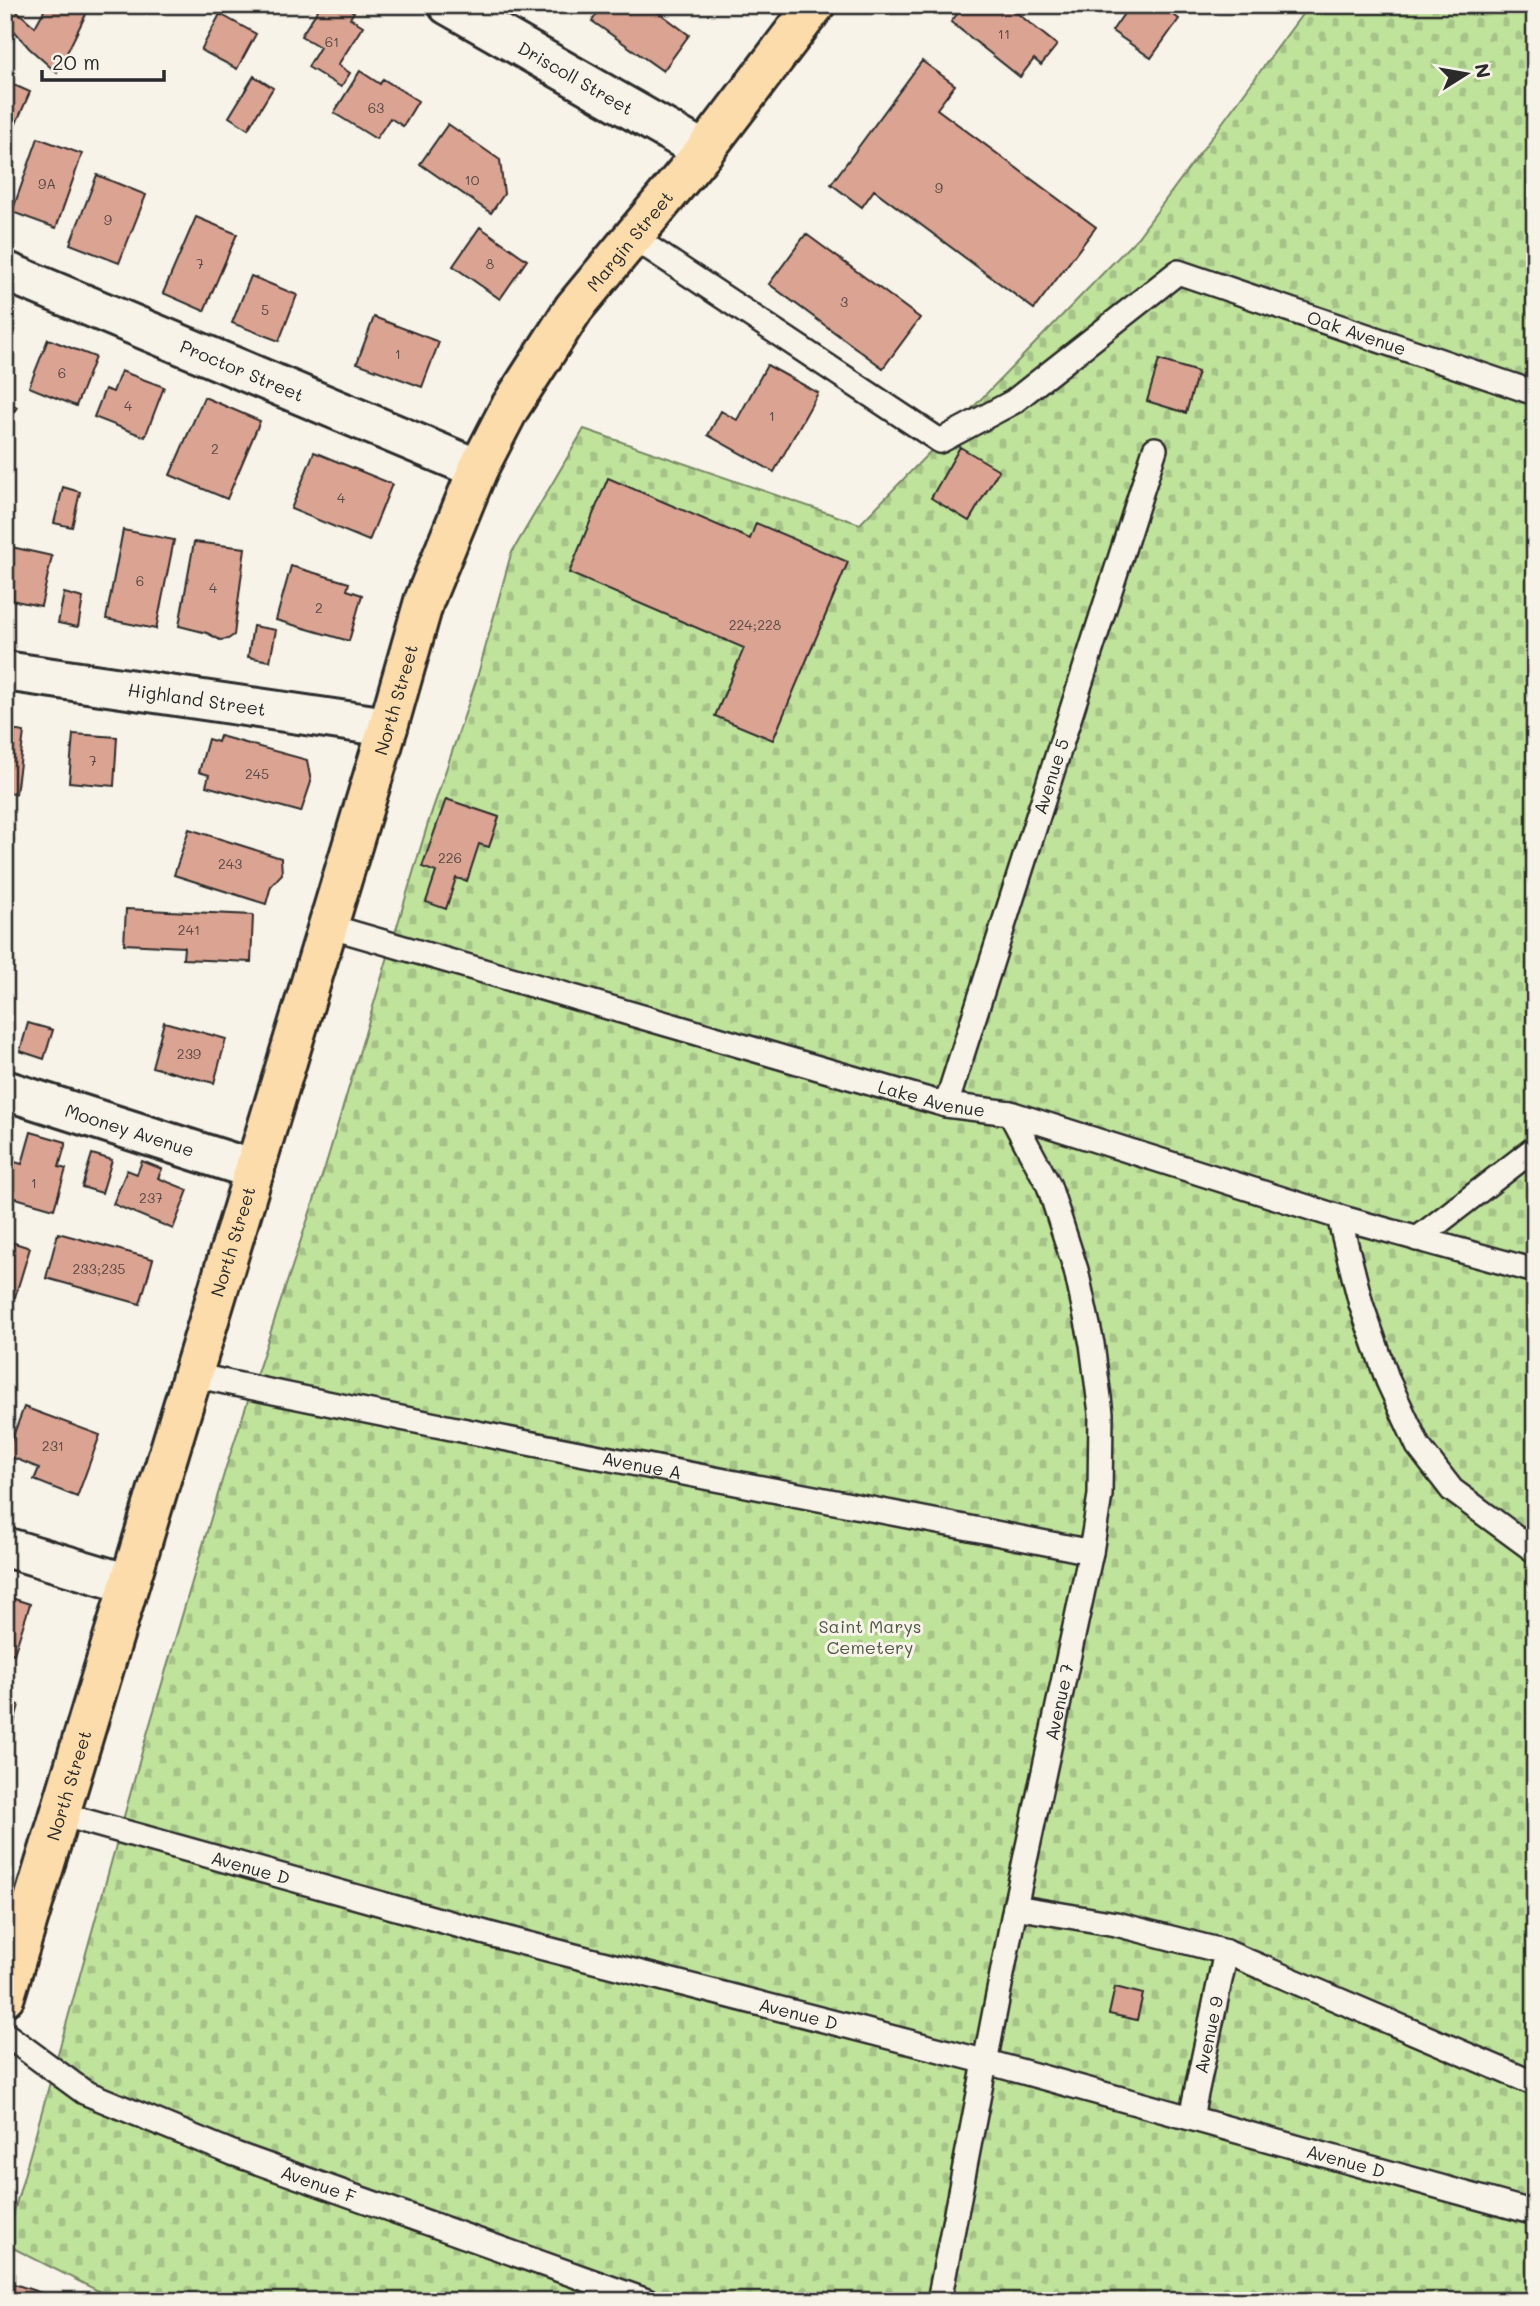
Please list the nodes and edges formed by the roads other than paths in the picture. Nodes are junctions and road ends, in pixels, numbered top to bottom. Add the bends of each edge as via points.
1 (448, 5) edge
2 (815, 5) edge
3 (704, 151) junction
4 (633, 237) junction
5 (5, 271) edge
6 (1535, 393) edge
7 (1155, 449) dead end
8 (473, 481) junction
9 (5, 671) edge
10 (388, 727) junction
11 (328, 926) junction
12 (5, 1090) edge
13 (946, 1105) junction
14 (1010, 1113) junction
15 (1535, 1148) edge
16 (255, 1170) junction
17 (1339, 1217) junction
18 (1418, 1240) junction
19 (1535, 1272) edge
20 (193, 1375) junction
21 (5, 1546) edge
22 (1535, 1551) edge
23 (1091, 1552) junction
24 (129, 1584) junction
25 (60, 1814) junction
26 (1015, 1907) junction
27 (1226, 1952) junction
28 (5, 1996) edge
29 (5, 2034) edge
30 (987, 2062) junction
31 (1535, 2084) edge
32 (1191, 2117) junction
33 (1535, 2213) edge
34 (646, 2301) edge
35 (939, 2301) edge

1 - 3 street, Driscoll Street
2 - 3 highway, Margin Street
3 - 4 highway, Margin Street
4 - 6 lane, Oak Avenue via 940,441 1013,402 1178,272
4 - 8 highway, Margin Street via 574,308 509,409
5 - 8 street, Proctor Street
7 - 13 lane, Avenue 5
8 - 10 highway, North Street via 424,601
9 - 10 street, Highland Street
10 - 11 highway, North Street
11 - 13 lane, Lake Avenue
11 - 16 highway, North Street
12 - 16 street, Mooney Avenue
13 - 14 lane, Lake Avenue
14 - 17 lane, Lake Avenue
14 - 23 lane, Avenue 7 via 1049,1186 1076,1270 1092,1344 1101,1426 1100,1495
15 - 18 lane
16 - 20 highway, North Street
17 - 18 lane, Lake Avenue
17 - 22 lane via 1361,1304 1388,1381 1418,1446 1452,1490
18 - 19 lane, Lake Avenue
20 - 23 lane, Avenue A
20 - 24 highway, North Street
21 - 24 street
23 - 26 lane, Avenue 7
24 - 25 highway, North Street
25 - 28 highway, North Street
25 - 30 lane, Avenue D via 493,1935
26 - 27 lane via 1116,1924
26 - 30 lane, Avenue 7
27 - 31 lane
27 - 32 lane, Avenue 9
29 - 34 lane, Avenue F via 84,2092 234,2154
30 - 32 lane, Avenue D
30 - 35 lane, Avenue 7
32 - 33 lane, Avenue D

